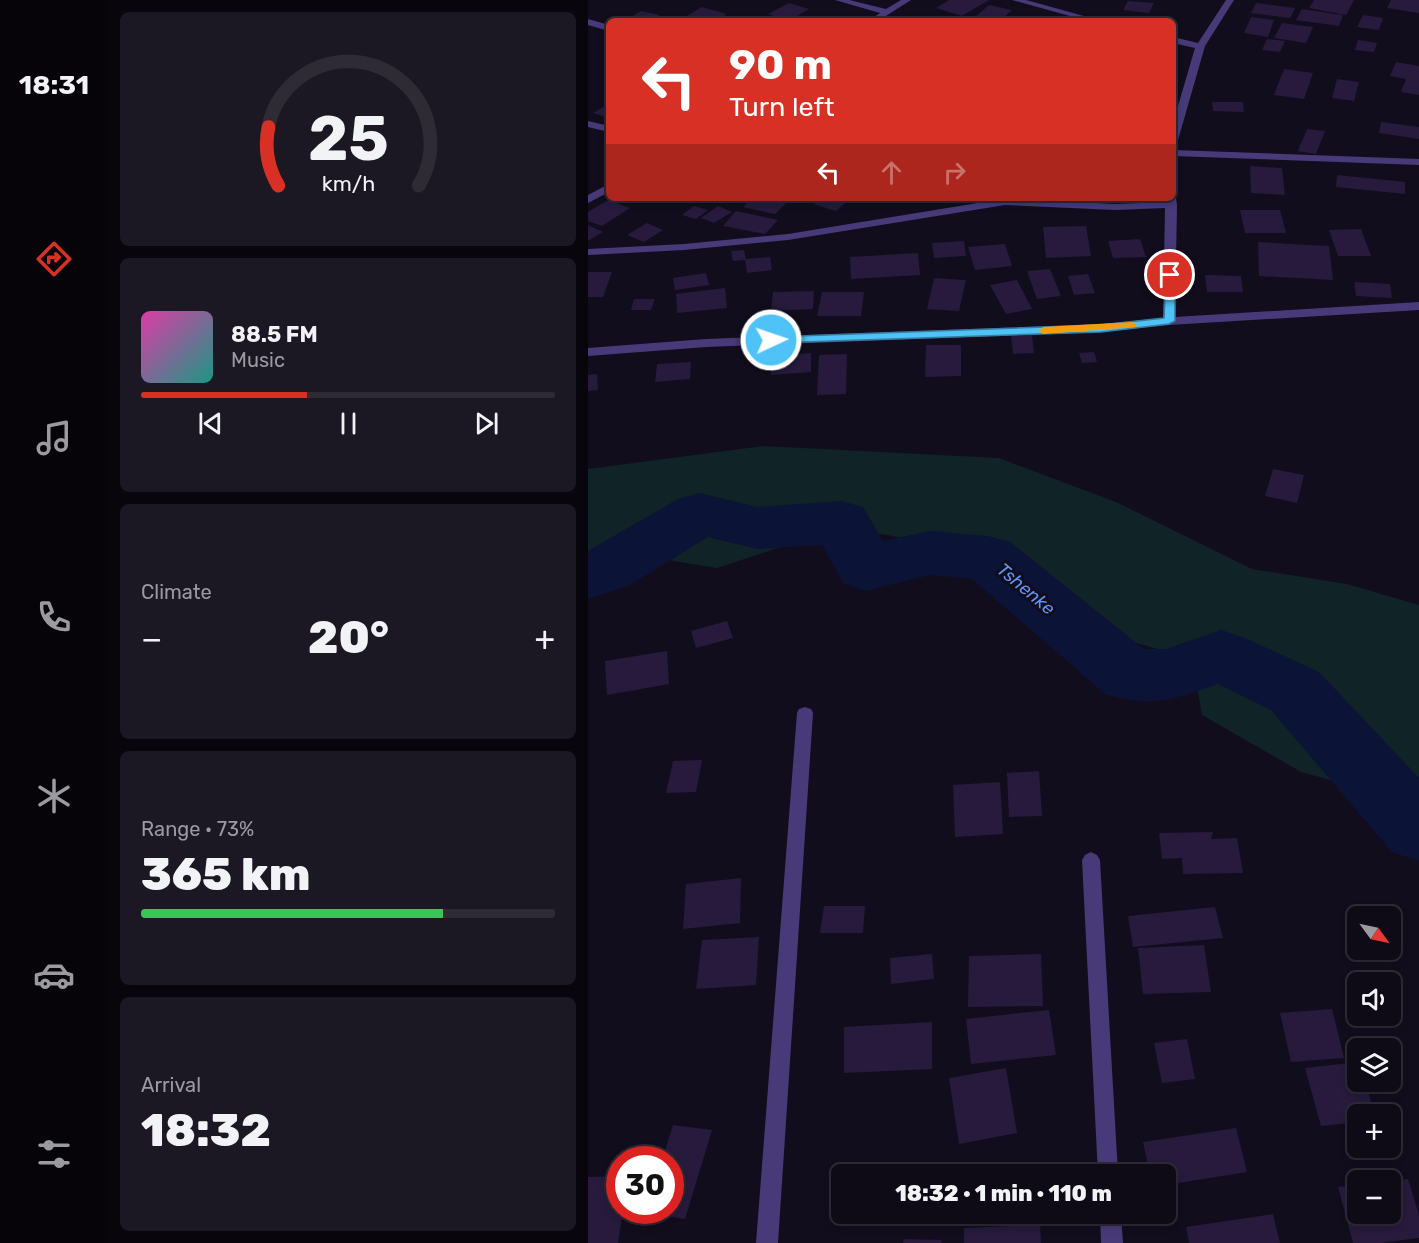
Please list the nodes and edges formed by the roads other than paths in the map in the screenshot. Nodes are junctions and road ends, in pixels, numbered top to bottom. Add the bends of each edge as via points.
1 (839, 0) edge
2 (907, 0) edge
3 (1016, 0) edge
4 (1230, 0) edge
5 (887, 12) junction
6 (877, 18) edge
7 (1090, 18) edge
8 (588, 22) edge
9 (606, 27) edge
10 (1176, 41) edge
11 (1200, 46) junction
12 (588, 124) edge
13 (606, 128) edge
14 (1176, 130) edge
15 (1176, 153) edge
16 (1419, 162) edge
17 (606, 189) edge
18 (588, 200) edge
19 (996, 201) edge
20 (1004, 202) junction
21 (1172, 202) edge
22 (588, 252) edge
23 (1419, 306) edge
24 (1169, 321) junction
25 (588, 352) edge
26 (805, 713) dead end
27 (1091, 860) dead end
28 (1107, 1164) edge
29 (1111, 1224) edge
30 (767, 1243) edge
31 (1112, 1243) edge

1 - 5 street
2 - 5 street
3 - 7 street
4 - 11 street
5 - 6 street
8 - 9 street
10 - 11 street
11 - 14 street
12 - 13 street
15 - 16 street
17 - 18 street
19 - 20 street
20 - 21 street via 1115,207
20 - 22 street via 788,237
21 - 24 street
23 - 24 street
24 - 25 street via 1101,328 706,343
26 - 30 street
27 - 28 street
29 - 31 street

